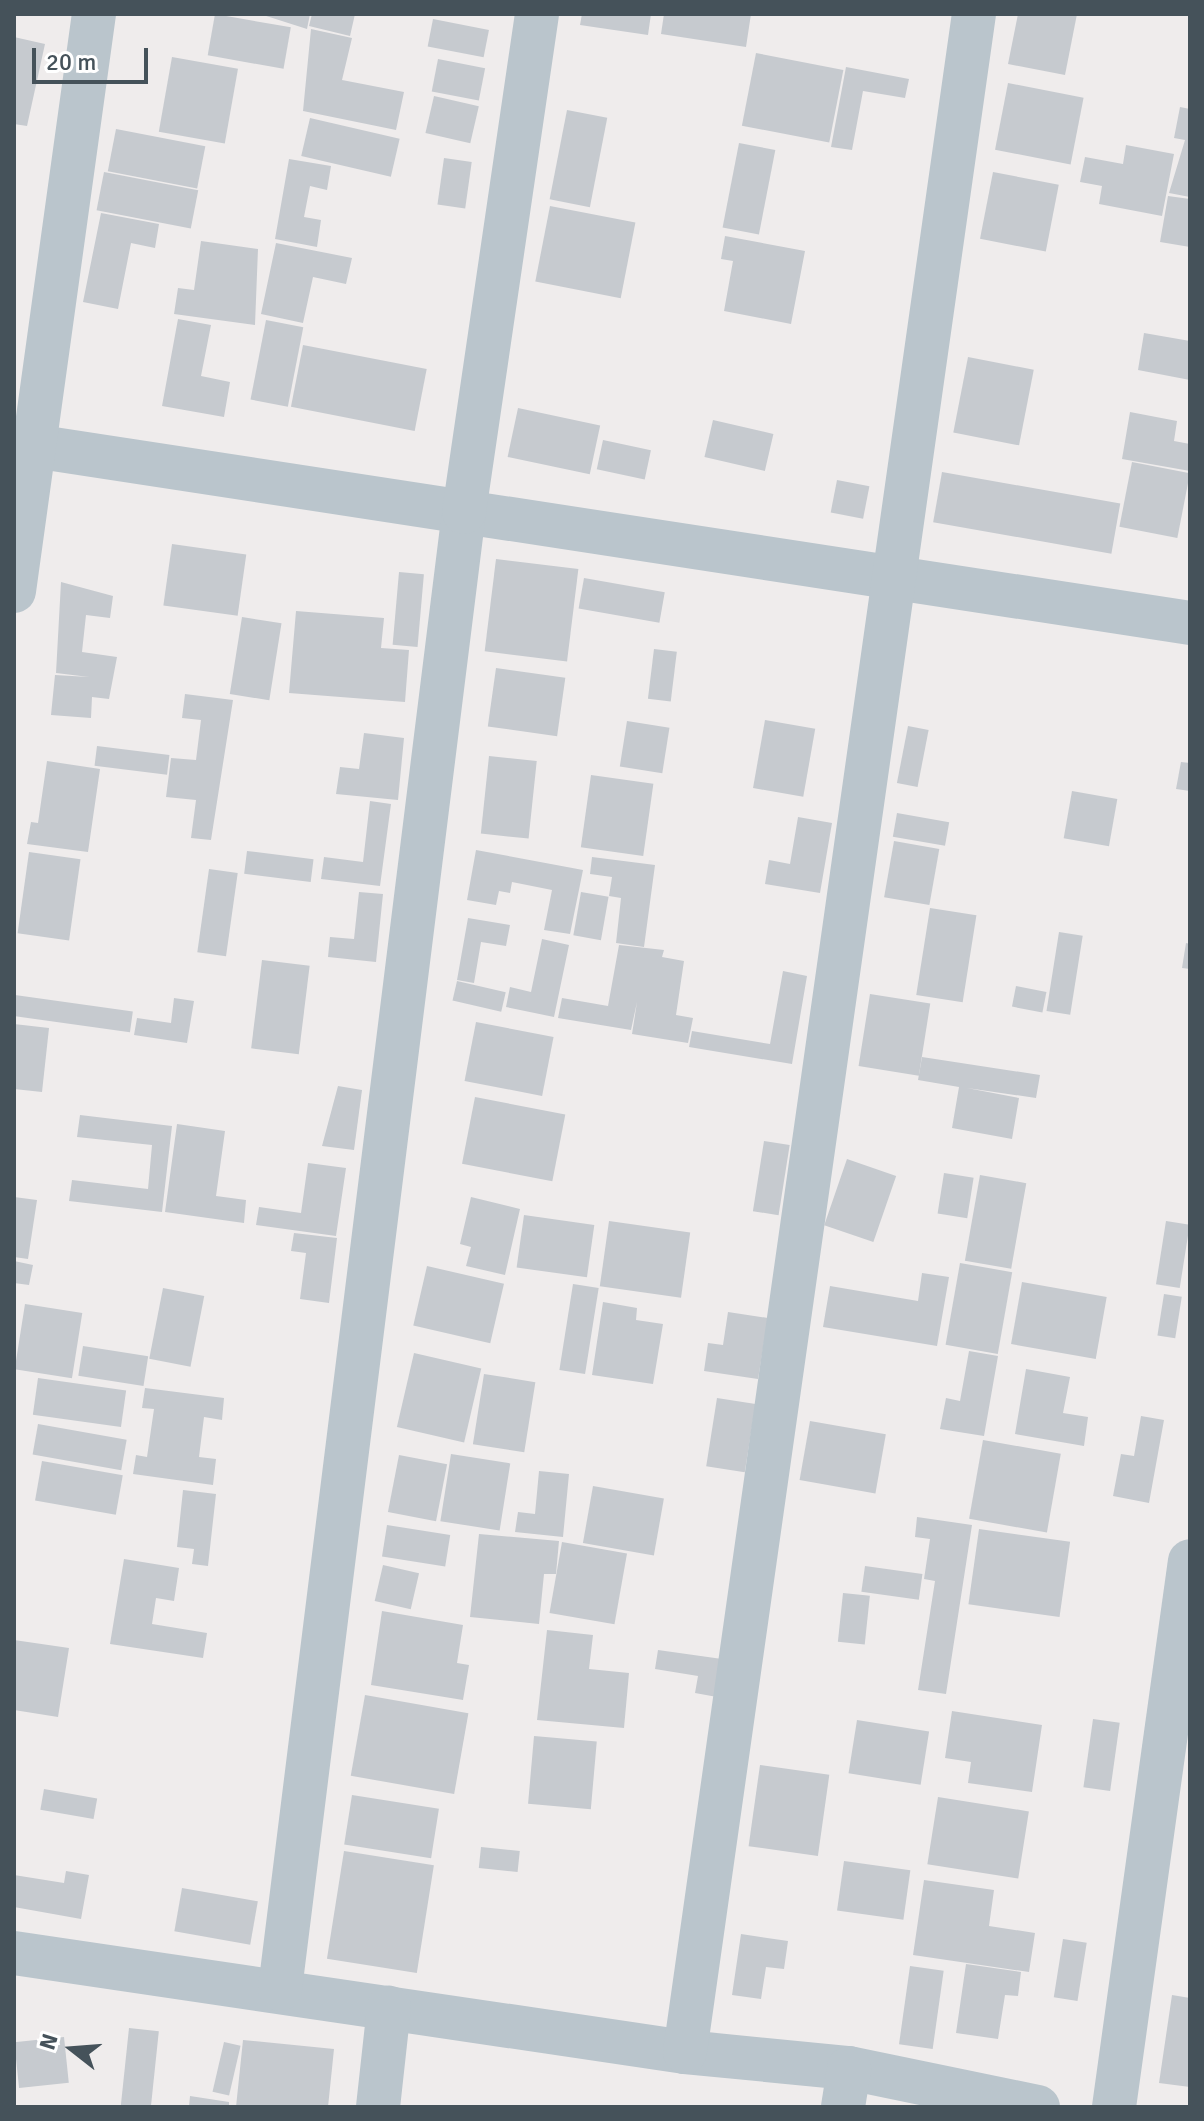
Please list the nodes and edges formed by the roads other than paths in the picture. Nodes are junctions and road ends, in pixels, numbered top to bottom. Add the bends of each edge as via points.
1 (94, 14) edge
2 (537, 14) edge
3 (974, 14) edge
4 (23, 444) edge
5 (464, 512) junction
6 (892, 578) junction
7 (14, 591) edge
8 (1190, 623) edge
9 (1190, 1561) edge
10 (14, 1953) edge
11 (280, 1989) junction
12 (389, 2008) junction
13 (685, 2052) junction
14 (846, 2087) edge
15 (378, 2107) edge
16 (1038, 2107) edge
17 (1114, 2107) edge

1 - 4 street
2 - 5 street
3 - 6 street
4 - 5 street
4 - 7 street
5 - 6 street
5 - 11 street
6 - 8 street
6 - 13 street
9 - 17 street
10 - 11 street
11 - 12 street
12 - 13 street
12 - 15 street
13 - 14 street
14 - 16 street

